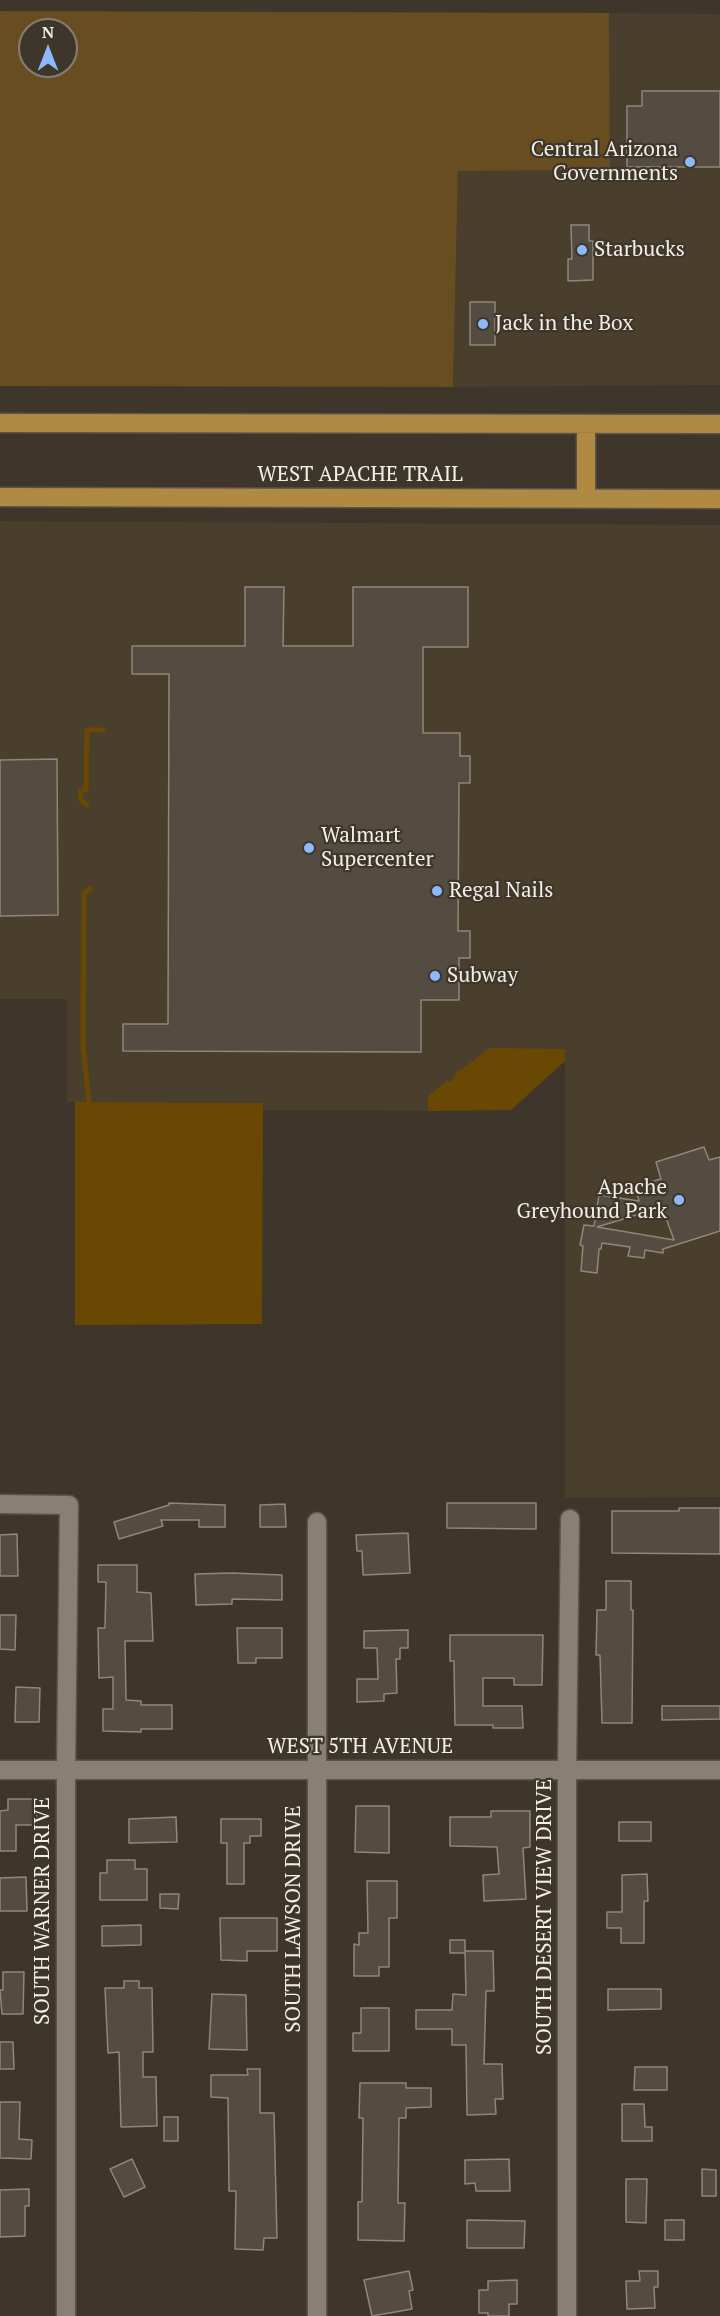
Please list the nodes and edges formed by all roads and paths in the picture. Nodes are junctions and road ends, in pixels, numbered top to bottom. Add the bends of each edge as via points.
1 (0, 423) edge
2 (586, 424) junction
3 (720, 424) edge
4 (0, 497) edge
5 (586, 498) junction
6 (720, 500) edge
7 (0, 1504) edge
8 (570, 1519) dead end
9 (317, 1522) dead end
10 (0, 1770) edge
11 (66, 1770) junction
12 (317, 1770) junction
13 (567, 1770) junction
14 (720, 1770) edge
15 (66, 2316) edge
16 (317, 2316) edge
17 (567, 2316) edge

1 - 2 main road
2 - 3 main road
2 - 5 main road
4 - 5 main road, WEST APACHE TRAIL
5 - 6 main road, WEST APACHE TRAIL
7 - 11 street, SOUTH WARNER DRIVE via 69,1505
8 - 13 street, SOUTH DESERT VIEW DRIVE
9 - 12 street, SOUTH LAWSON DRIVE
10 - 11 street, WEST 5TH AVENUE
11 - 12 street, WEST 5TH AVENUE
11 - 15 street, SOUTH WARNER DRIVE
12 - 13 street, WEST 5TH AVENUE
12 - 16 street, SOUTH LAWSON DRIVE
13 - 14 street, WEST 5TH AVENUE
13 - 17 street, SOUTH DESERT VIEW DRIVE

